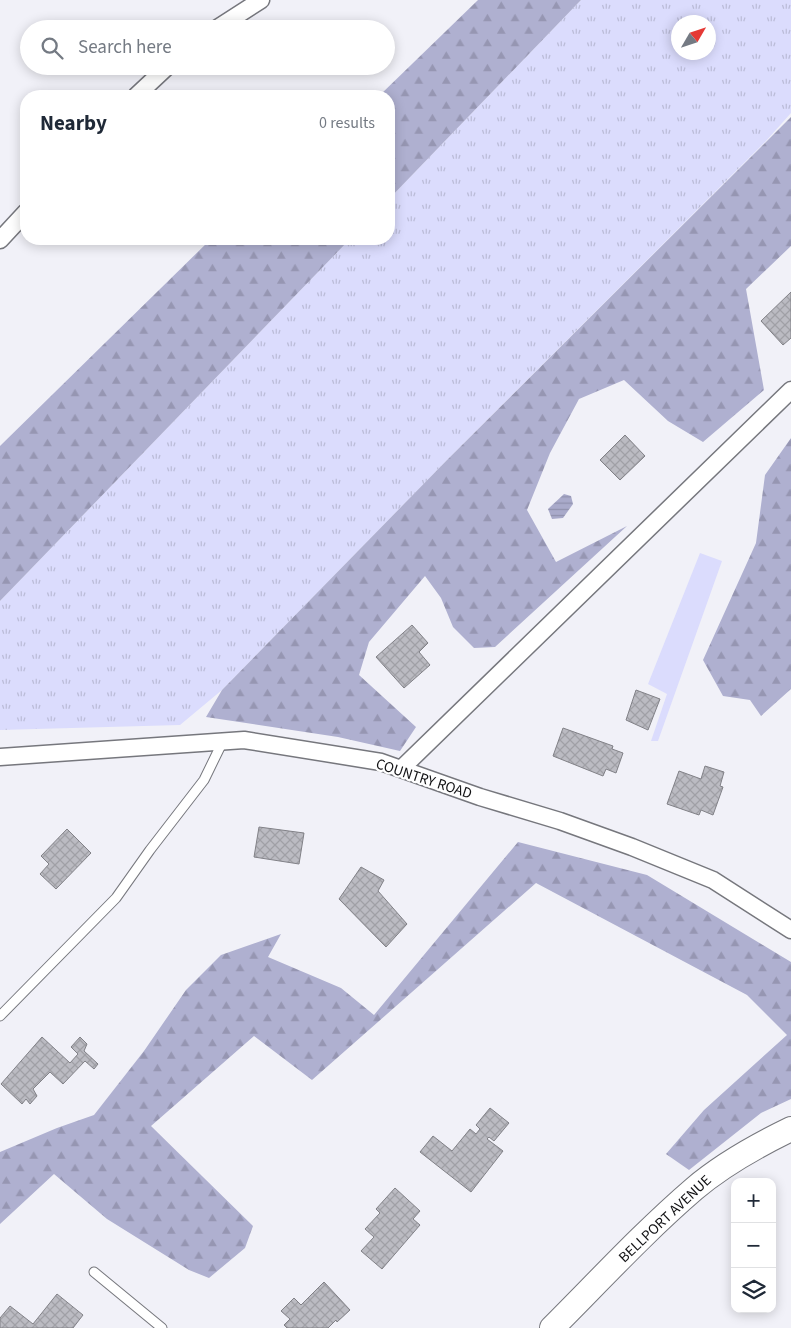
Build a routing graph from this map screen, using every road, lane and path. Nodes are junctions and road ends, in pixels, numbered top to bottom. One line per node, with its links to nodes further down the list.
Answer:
1 (261, 0): 2 (street)
2 (230, 20)
3 (158, 75): 4 (street)
4 (142, 90)
5 (20, 218): 6 (street)
6 (0, 240)
7 (791, 390): 10 (street)
8 (224, 742): 9 (street, COUNTRY ROAD); 10 (street, COUNTRY ROAD); 12 (lane)
9 (0, 757)
10 (401, 769): 11 (street, COUNTRY ROAD)
11 (791, 930)
12 (0, 1016)
13 (791, 1128): 16 (main road, BELLPORT AVENUE)
14 (94, 1272): 15 (lane)
15 (162, 1328)
16 (552, 1328)

